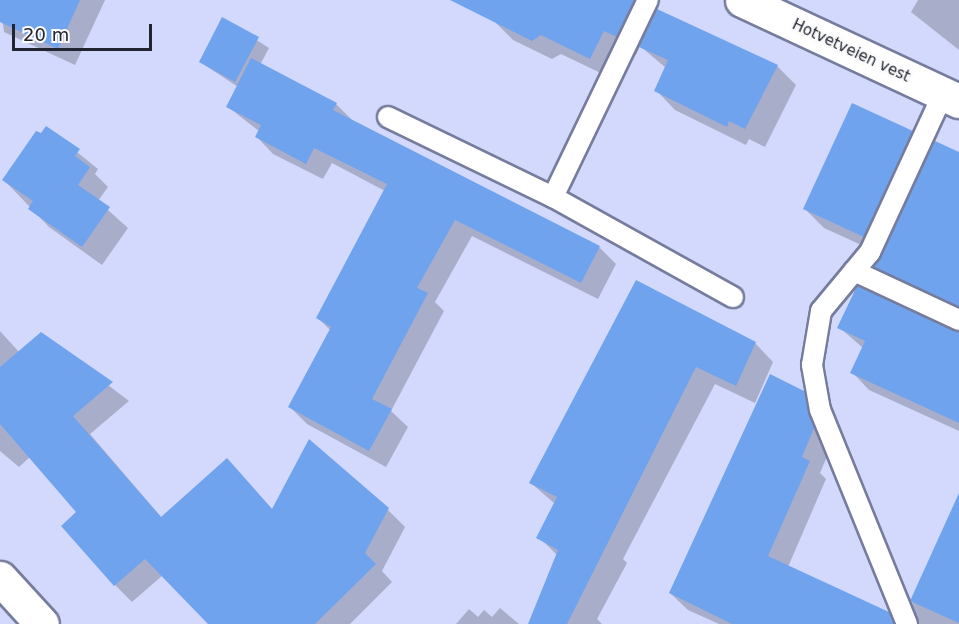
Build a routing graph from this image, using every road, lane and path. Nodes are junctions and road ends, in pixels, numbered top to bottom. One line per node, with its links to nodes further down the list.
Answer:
1 (648, 0): 5 (lane)
2 (742, 0): 3 (street, Hotvetveien vest)
3 (951, 98): 6 (lane)
4 (388, 117): 5 (lane)
5 (553, 197): 7 (lane)
6 (854, 271): 8 (lane); 11 (lane)
7 (732, 297)
8 (959, 320)
9 (0, 578): 10 (street)
10 (42, 624)
11 (907, 624)

